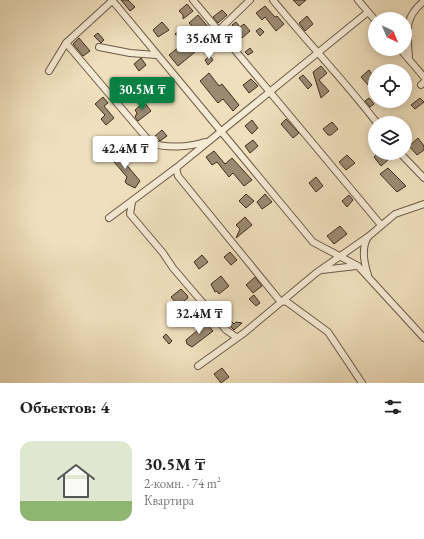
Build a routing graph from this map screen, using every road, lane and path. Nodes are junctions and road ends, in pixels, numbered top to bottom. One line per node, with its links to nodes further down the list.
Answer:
1 (113, 0): 11 (street); 14 (street)
2 (193, 0): 10 (street)
3 (250, 0): 8 (street)
4 (255, 0): 8 (street)
5 (274, 0): 13 (street)
6 (358, 0): 9 (street)
7 (424, 1): 16 (street)
8 (242, 8): 10 (street)
9 (368, 12): 13 (street)
10 (219, 30): 19 (street)
11 (66, 43): 17 (street); 22 (street)
12 (99, 47): 14 (street)
13 (318, 54): 19 (street); 20 (street)
14 (156, 55): 21 (street)
15 (406, 56): 16 (street)
16 (409, 59): 18 (street)
17 (49, 71)
18 (424, 77)
19 (271, 92): 21 (street); 29 (street)
20 (371, 116)
21 (220, 132): 22 (street); 31 (street)
22 (210, 140): 24 (street)
23 (407, 160): 25 (street)
24 (176, 168): 26 (street); 35 (street)
25 (424, 178)
26 (132, 202): 28 (street); 36 (street)
27 (424, 204): 29 (street)
28 (109, 218)
29 (381, 225): 30 (street)
30 (369, 236): 31 (street); 34 (street)
31 (340, 255): 32 (street); 33 (street)
32 (358, 266): 33 (street); 34 (street)
33 (319, 271): 35 (street)
34 (369, 277): 37 (street)
35 (280, 301): 36 (street); 39 (street)
36 (236, 338): 38 (street)
37 (424, 338)
38 (198, 366)
39 (354, 370): 40 (street); 41 (street)
40 (362, 383)
41 (368, 383)

